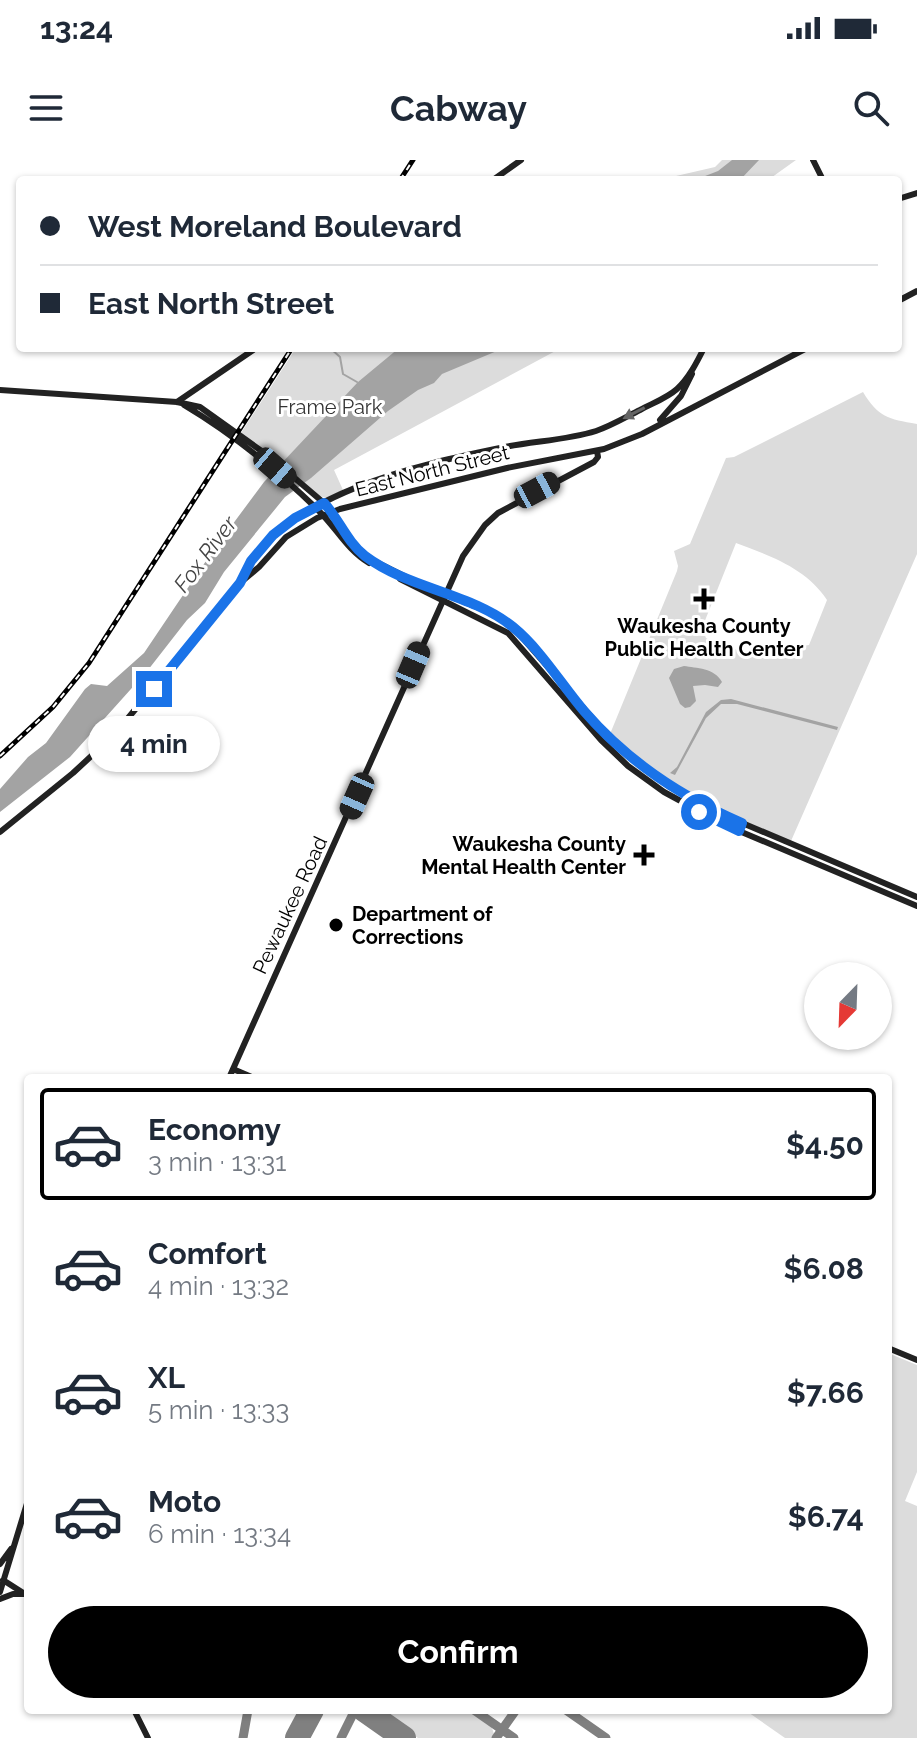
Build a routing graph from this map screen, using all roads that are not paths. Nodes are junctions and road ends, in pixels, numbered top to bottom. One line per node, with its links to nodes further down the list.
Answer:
1 (521, 160): 2 (main road)
2 (499, 176)
3 (250, 352): 8 (main road)
4 (702, 352): 6 (main road)
5 (799, 352): 12 (main road, East North Street)
6 (694, 366): 12 (main road, East North Street); 16 (main road, one-way to 16)
7 (0, 390): 9 (main road)
8 (194, 392): 9 (main road); 10 (main road)
9 (177, 402): 10 (main road); 11 (main road)
10 (200, 407): 11 (main road)
11 (218, 424): 14 (main road); 14 (main road)
12 (651, 428): 13 (main road, East North Street)
13 (597, 451): 17 (main road, East North Street); 21 (main road, Pewaukee Road)
14 (276, 468): 15 (main road)
15 (302, 490): 16 (main road); 18 (main road)
16 (320, 508): 17 (main road); 17 (main road, East North Street); 18 (main road, East North Street); 19 (main road, East North Street); 19 (main road); 21 (main road)
17 (332, 512): 21 (main road)
18 (303, 514): 20 (main road, East North Street)
19 (273, 551): 20 (main road, East North Street)
20 (240, 583): 22 (main road, East North Street)
21 (443, 597): 23 (main road); 26 (main road, Pewaukee Road)
22 (0, 832)
23 (881, 887): 24 (main road); 25 (main road)
24 (917, 897)
25 (917, 906)
26 (233, 1069): 27 (main road, Pewaukee Road); 28 (main road)
27 (231, 1074)
28 (243, 1074)
29 (892, 1350): 30 (main road)
30 (917, 1360)
31 (24, 1513): 32 (main road)
32 (14, 1547): 33 (main road); 34 (main road)
33 (0, 1564)
34 (2, 1579): 35 (main road); 36 (main road)
35 (0, 1592)
36 (24, 1593)
37 (24, 1595): 38 (main road)
38 (0, 1599)
39 (136, 1714): 40 (main road)
40 (148, 1738)

